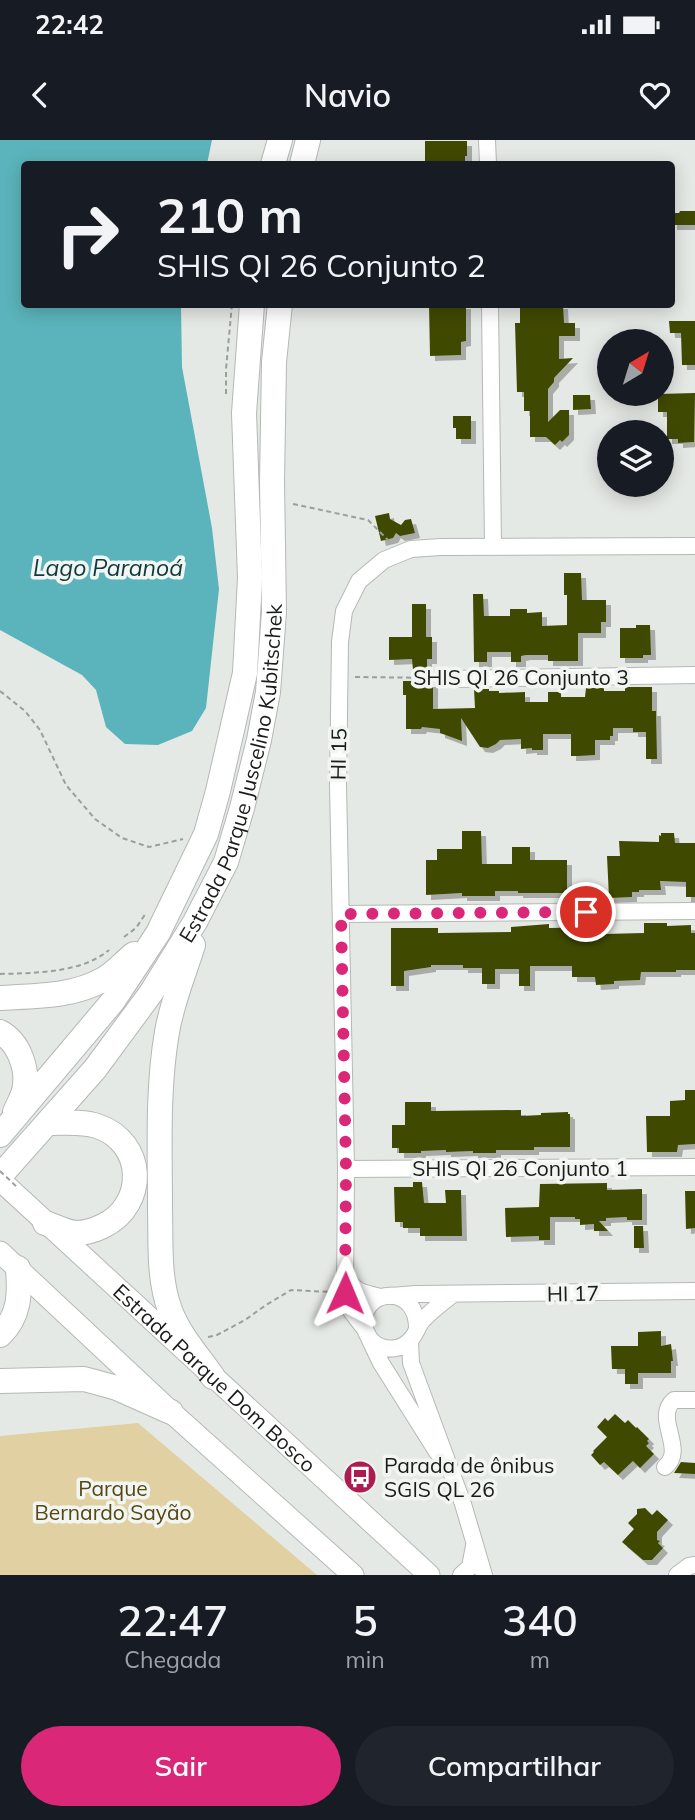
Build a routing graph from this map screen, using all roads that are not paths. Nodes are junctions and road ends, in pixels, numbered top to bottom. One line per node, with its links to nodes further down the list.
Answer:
1 (280, 140): 4 (highway)
2 (308, 140): 5 (highway)
3 (488, 140): 6 (street)
4 (275, 161)
5 (303, 161)
6 (488, 161)
7 (252, 308): 17 (highway, Estrada Parque Juscelino Kubitschek)
8 (279, 308): 16 (highway, Estrada Parque Juscelino Kubitschek)
9 (490, 308): 11 (street)
10 (695, 546): 11 (street, HI 15)
11 (493, 547): 15 (street, HI 15)
12 (695, 675): 13 (street, SHIS QI 26 Conjunto 3)
13 (454, 678)
14 (695, 911): 15 (street)
15 (341, 914): 23 (street, HI 15)
16 (195, 922): 20 (highway, Estrada Parque Juscelino Kubitschek); 34 (highway)
17 (158, 933): 18 (highway); 21 (highway, Estrada Parque Juscelino Kubitschek)
18 (0, 998)
19 (0, 1032): 21 (highway)
20 (48, 1123): 24 (highway, Estrada Parque Juscelino Kubitschek); 25 (highway)
21 (6, 1129)
22 (695, 1167): 23 (street, SHIS QI 26 Conjunto 1)
23 (346, 1169): 27 (street, HI 15)
24 (6, 1181): 25 (main road, Estrada Parque Dom Bosco)
25 (45, 1223): 34 (main road, Estrada Parque Dom Bosco)
26 (9, 1260): 32 (highway); 37 (main road)
27 (346, 1285): 30 (street); 31 (street, HI 15)
28 (695, 1291): 29 (street, HI 17)
29 (452, 1295): 30 (street, HI 17); 33 (street)
30 (386, 1297): 31 (street); 33 (street)
31 (367, 1334): 33 (street); 39 (street, HI 15)
32 (0, 1335)
33 (414, 1335): 39 (street)
34 (214, 1377): 43 (main road, Estrada Parque Dom Bosco)
35 (0, 1381): 37 (highway)
36 (695, 1400): 38 (street)
37 (172, 1412): 42 (main road)
38 (665, 1467)
39 (453, 1475): 40 (street)
40 (474, 1540): 44 (street); 45 (street)
41 (695, 1565): 46 (street)
42 (353, 1575)
43 (429, 1575)
44 (461, 1575)
45 (484, 1575)
46 (677, 1575)

